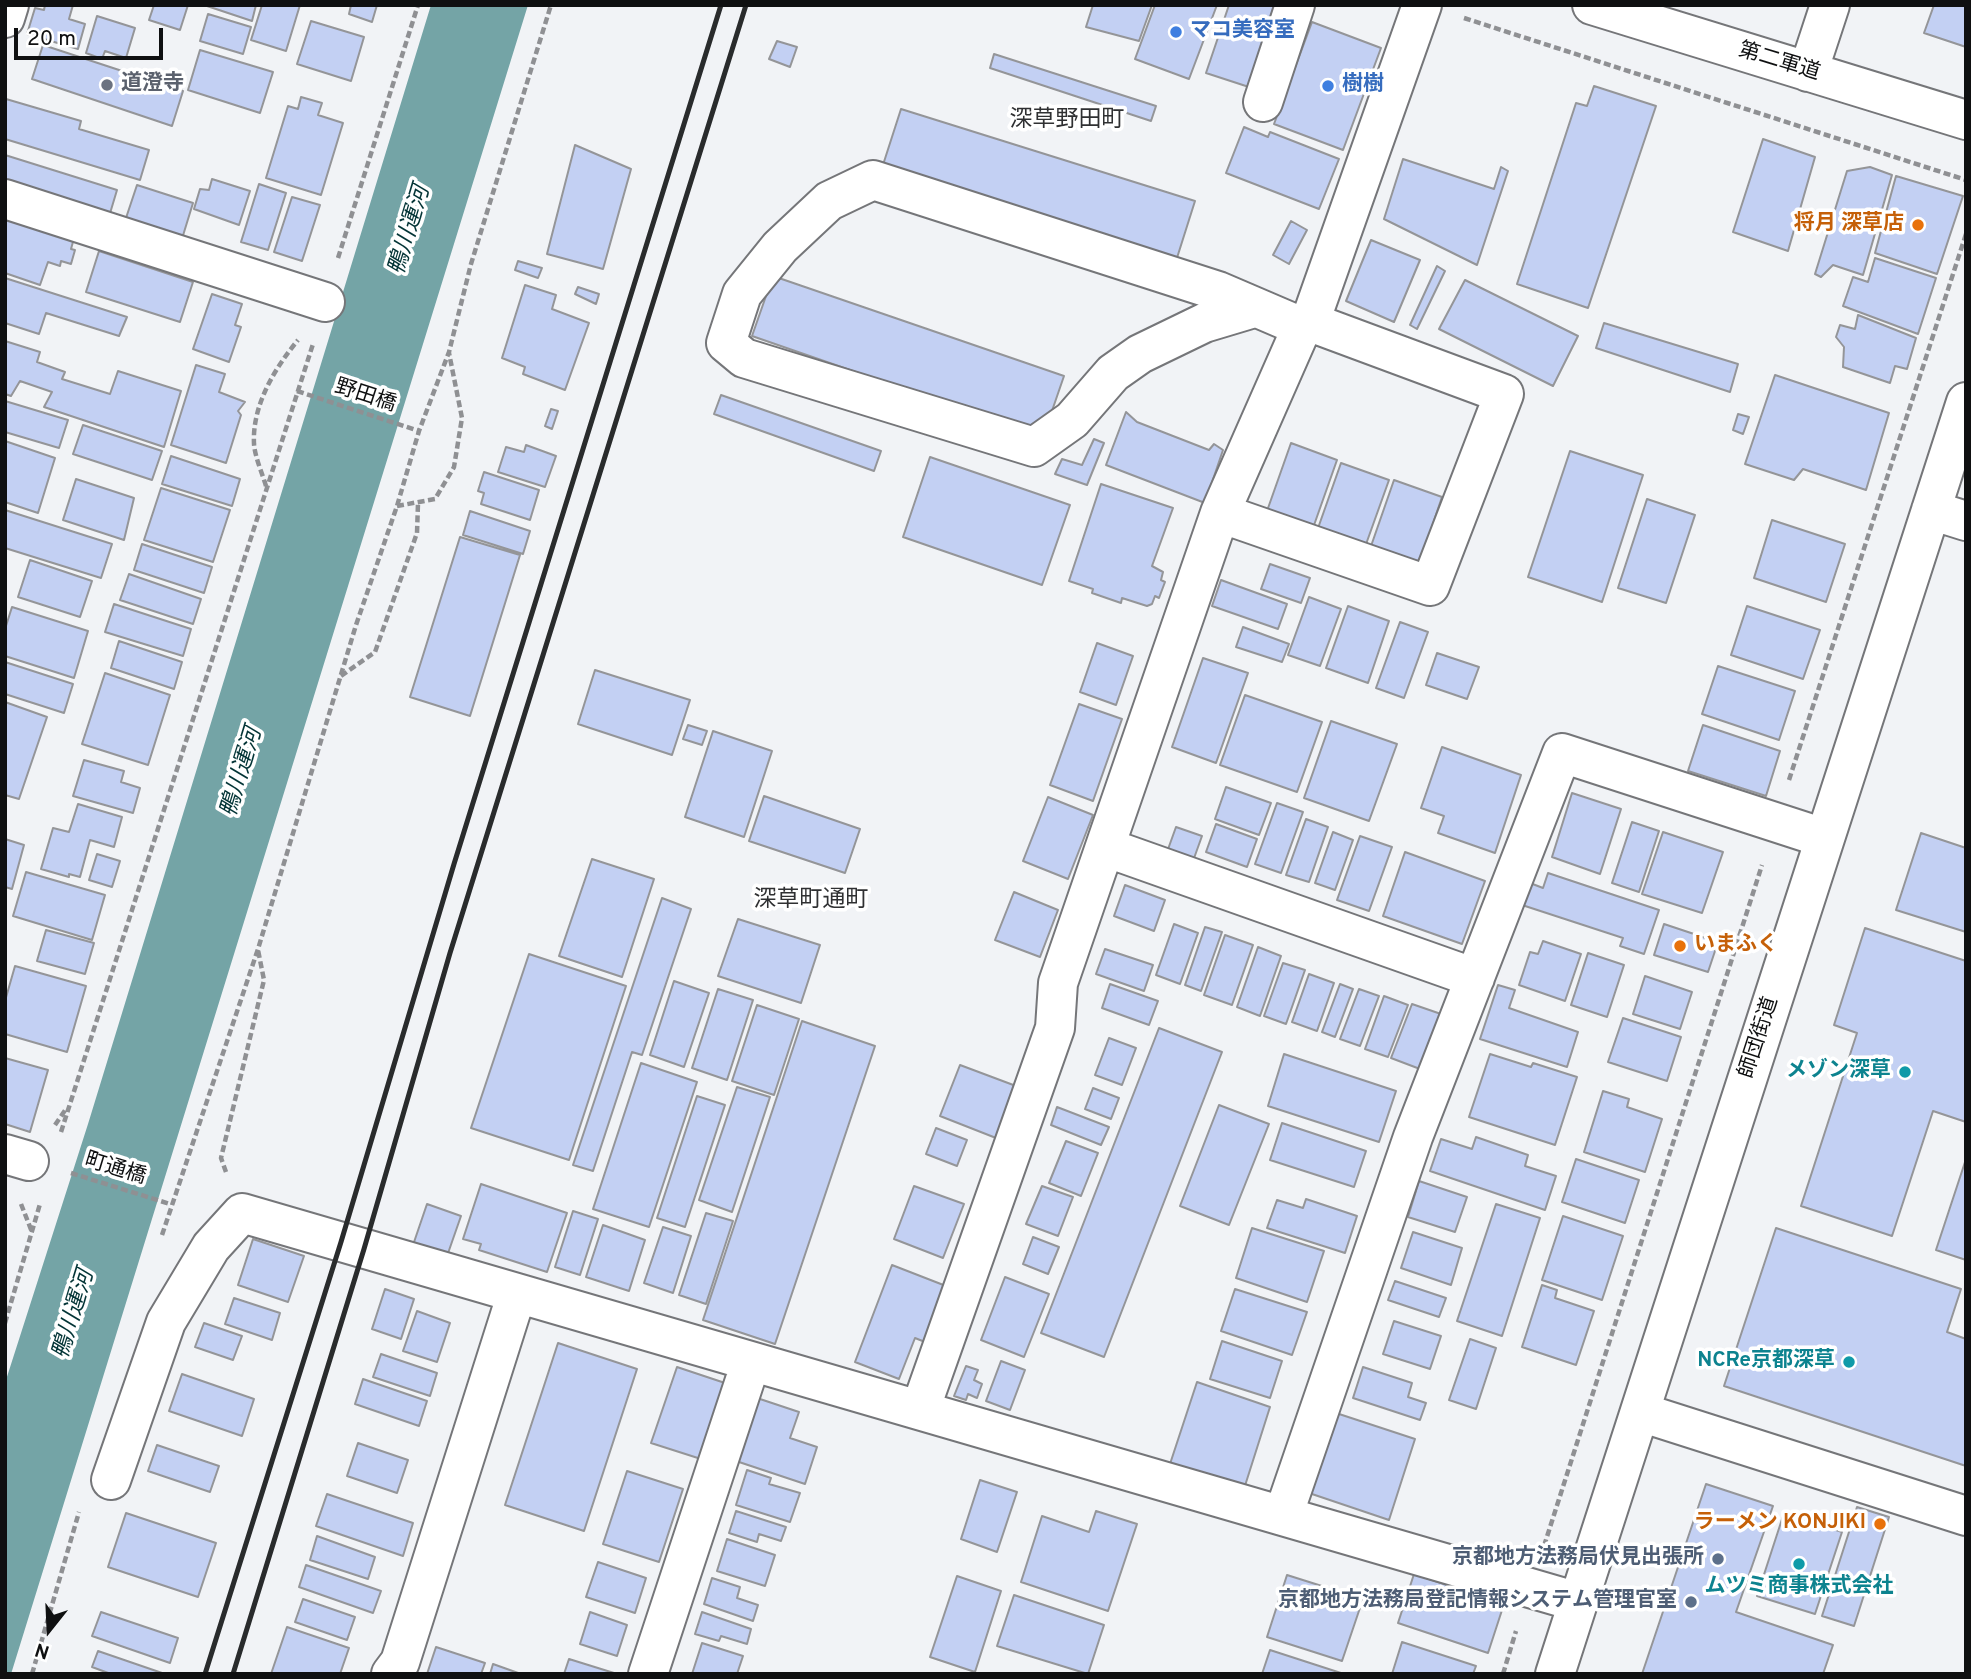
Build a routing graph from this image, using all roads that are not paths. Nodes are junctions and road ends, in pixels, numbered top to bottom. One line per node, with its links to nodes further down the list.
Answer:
1 (9, 5): 7 (street)
2 (1295, 5): 9 (street)
3 (1422, 5): 14 (street)
4 (1592, 5): 6 (street, 第二軍道)
5 (1830, 5): 8 (street)
6 (1640, 12): 8 (street, 第二軍道)
7 (5, 18)
8 (1808, 72): 10 (street, 第二軍道)
9 (1263, 102)
10 (1966, 120)
11 (5, 199): 13 (street)
12 (1254, 308): 12 (street); 14 (street)
13 (323, 312)
14 (1306, 325): 16 (street); 16 (street)
15 (1966, 401): 17 (street, 師団街道)
16 (1220, 513): 19 (street)
17 (1948, 515): 18 (street, 師団街道)
18 (1824, 838): 20 (street); 24 (street, 師団街道)
19 (1105, 848): 20 (street); 23 (street)
20 (1475, 978): 26 (street)
21 (517, 1293): 22 (street); 25 (street); 29 (street)
22 (751, 1362): 23 (street); 30 (street)
23 (920, 1410): 26 (street)
24 (1640, 1412): 27 (street); 28 (street, 師団街道)
25 (111, 1480)
26 (1283, 1516): 28 (street)
27 (1966, 1516)
28 (1578, 1602): 31 (street, 師団街道)
29 (391, 1674)
30 (648, 1674)
31 (1555, 1674)

